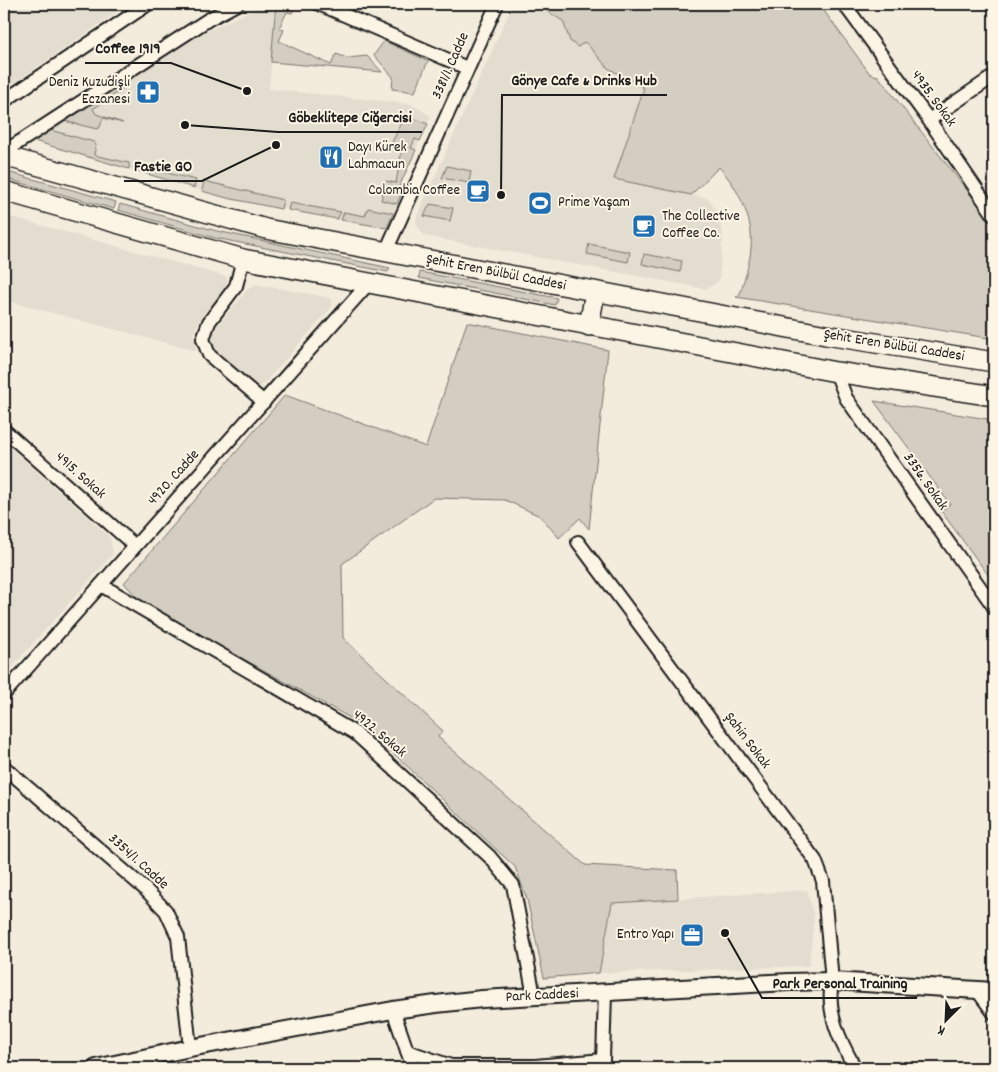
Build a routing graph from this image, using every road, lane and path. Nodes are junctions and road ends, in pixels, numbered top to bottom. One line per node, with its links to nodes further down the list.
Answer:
1 (148, 4): 8 (street)
2 (237, 4): 10 (street)
3 (319, 4): 6 (street)
4 (497, 4): 6 (street, 3381/1. Cadde)
5 (844, 4): 9 (street, 4935. Sokak)
6 (467, 68): 14 (street, 3381/1. Cadde)
7 (994, 76): 9 (street)
8 (4, 101)
9 (929, 120): 13 (street, 4935. Sokak)
10 (4, 152)
11 (4, 156): 14 (main road, Şehit Eren Bülbül Caddesi)
12 (4, 191): 15 (main road)
13 (994, 215)
14 (386, 252): 17 (main road, Şehit Eren Bülbül Caddesi)
15 (243, 259): 16 (main road); 22 (street)
16 (368, 284): 18 (main road); 22 (street, 4920. Cadde)
17 (595, 292): 18 (main road); 19 (main road, Şehit Eren Bülbül Caddesi)
18 (589, 326): 20 (main road)
19 (994, 362)
20 (836, 372): 21 (main road); 27 (street, 3356. Sokak)
21 (994, 396)
22 (264, 402): 25 (street, 4920. Cadde)
23 (4, 430): 25 (street, 4915. Sokak)
24 (578, 542): 30 (street, Şahin Sokak)
25 (135, 546): 26 (street, 4920. Cadde)
26 (101, 585): 28 (street, 4920. Cadde); 34 (street, 4922. Sokak)
27 (994, 607)
28 (4, 694)
29 (4, 767): 37 (street, 3354/1. Cadde)
30 (832, 981): 31 (street, Park Caddesi); 33 (street, Park Caddesi); 41 (street, Şahin Sokak)
31 (977, 990): 32 (street, Park Caddesi); 36 (street)
32 (994, 991)
33 (604, 993): 34 (street, Park Caddesi); 38 (street)
34 (534, 996): 35 (street, Park Caddesi)
35 (393, 1010): 37 (street, Park Caddesi); 38 (street)
36 (994, 1013)
37 (190, 1048): 39 (street, Park Caddesi)
38 (407, 1051): 40 (street)
39 (96, 1068)
40 (413, 1068)
41 (855, 1068)

